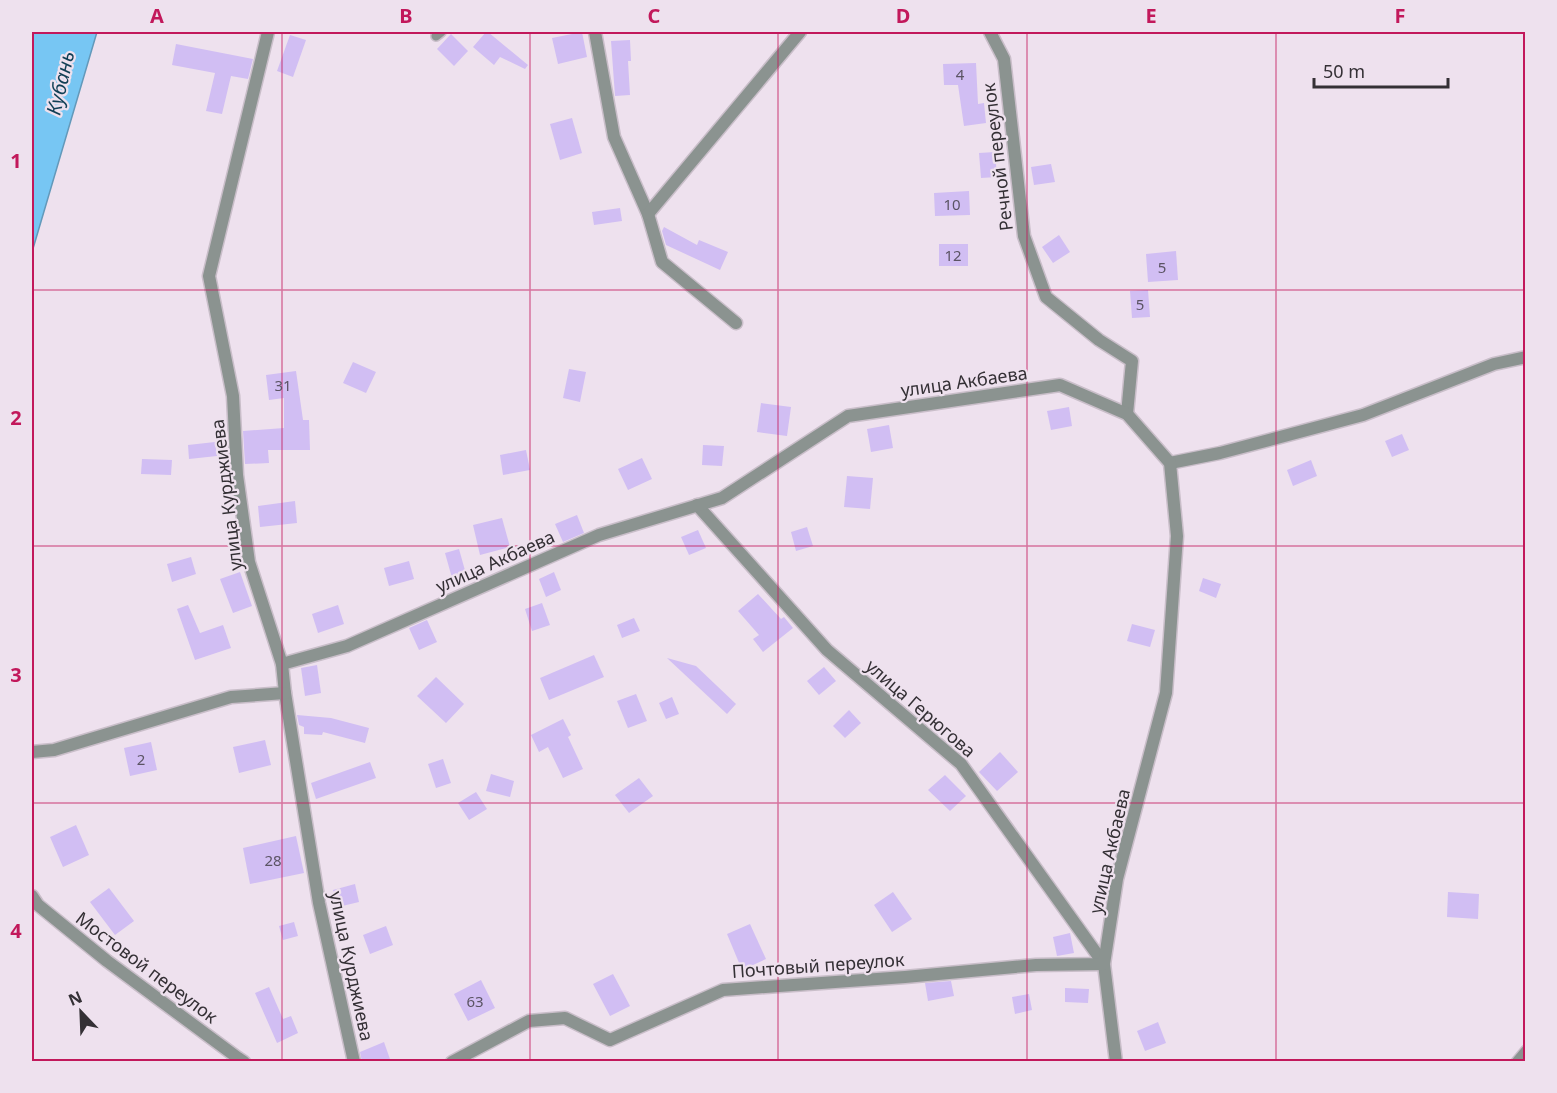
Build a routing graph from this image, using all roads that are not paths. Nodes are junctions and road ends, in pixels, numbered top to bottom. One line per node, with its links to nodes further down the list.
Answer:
1 (268, 32): 11 (street, улица Курджиева)
2 (595, 32): 5 (street)
3 (800, 32): 5 (street)
4 (990, 32): 8 (street, Речной переулок)
5 (648, 214): 6 (street)
6 (736, 323)
7 (1526, 357): 9 (street)
8 (1127, 414): 9 (street, улица Акбаева); 10 (street, улица Акбаева)
9 (1170, 463): 15 (street, улица Акбаева)
10 (697, 505): 11 (street, улица Акбаева); 15 (street, улица Герюгова)
11 (282, 664): 12 (street, улица Курджиева)
12 (285, 693): 13 (street); 18 (street, улица Курджиева)
13 (32, 752)
14 (32, 896): 17 (street, Мостовой переулок)
15 (1104, 964): 19 (street, Почтовый переулок); 20 (street, улица Герюгова)
16 (1526, 1050): 21 (lane)
17 (244, 1062)
18 (354, 1062)
19 (452, 1062)
20 (1116, 1062)
21 (1516, 1062)

